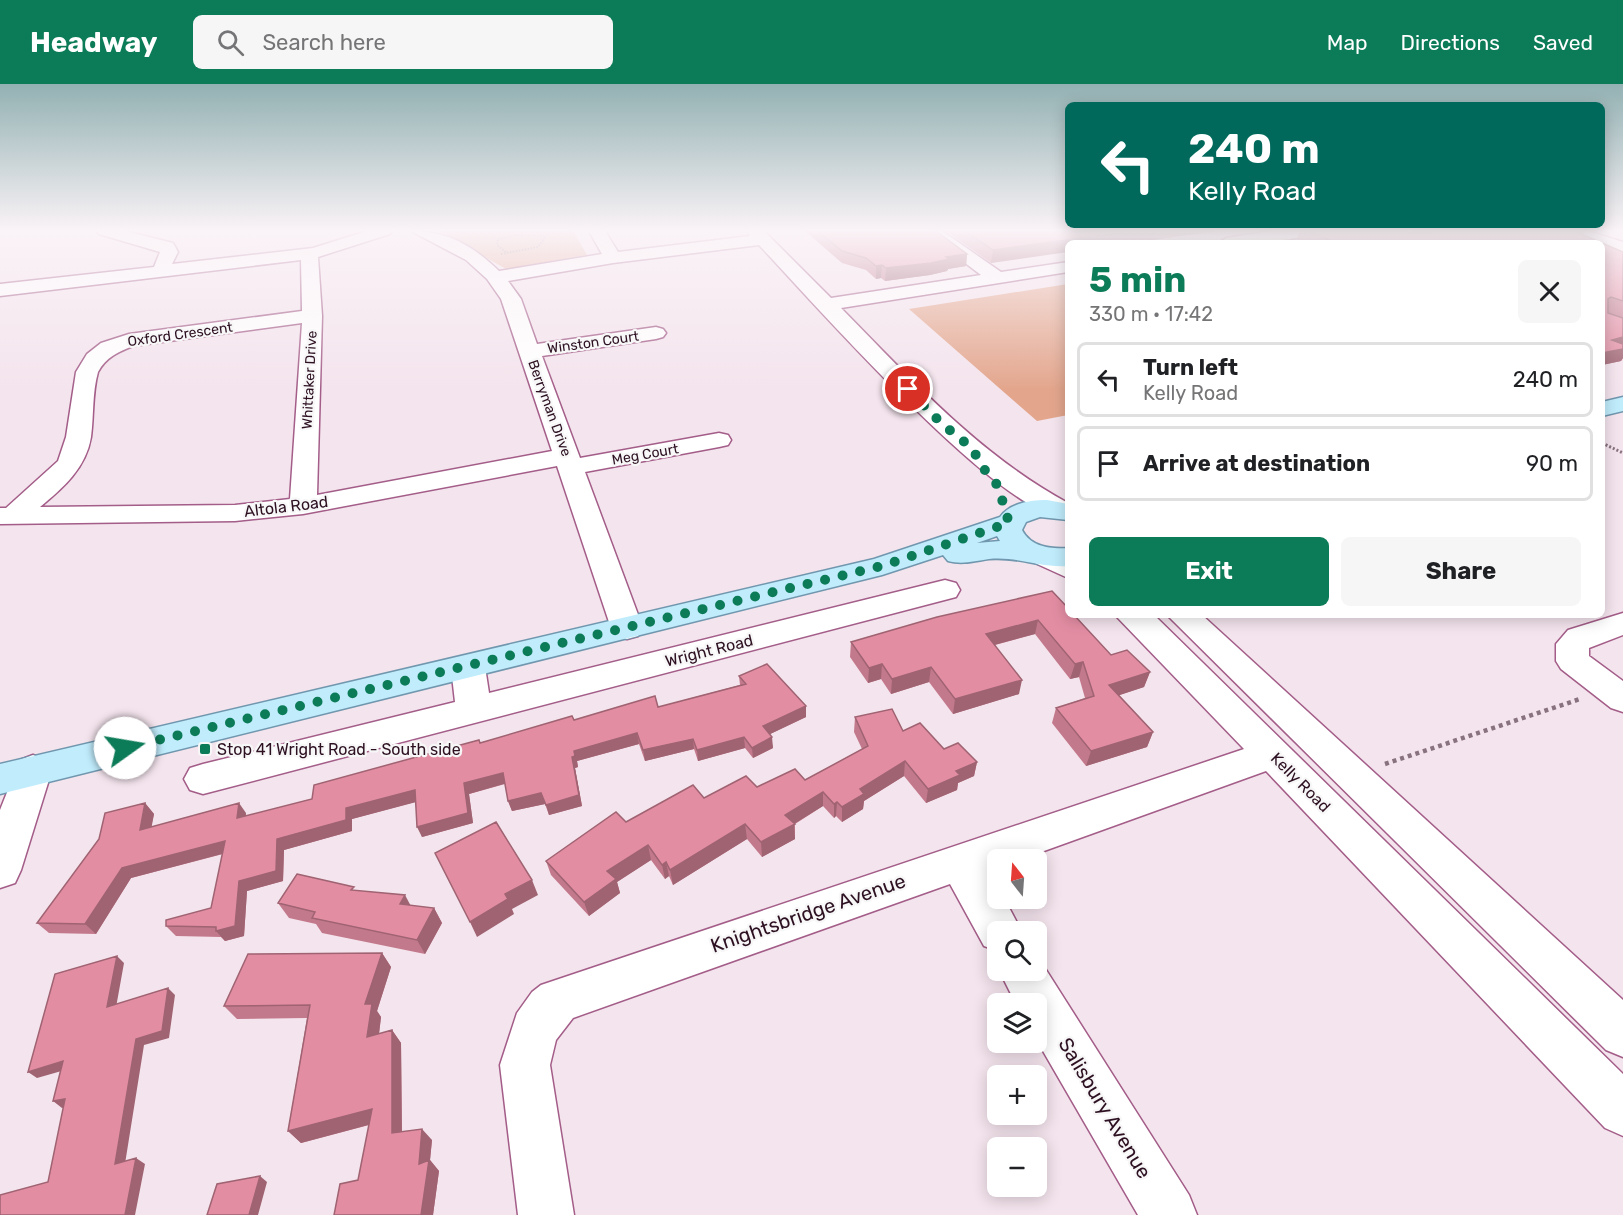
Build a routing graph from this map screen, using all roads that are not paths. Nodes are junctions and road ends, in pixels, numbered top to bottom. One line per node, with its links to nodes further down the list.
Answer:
1 (55, 284): 6 (street)
2 (310, 284): 8 (street, Whittaker Drive)
3 (504, 284): 10 (street, Berryman Drive)
4 (806, 284): 7 (street)
5 (959, 284): 7 (street)
6 (0, 290)
7 (826, 304): 16 (street)
8 (312, 316): 18 (street, Whittaker Drive); 20 (street, Oxford Crescent)
9 (656, 333): 10 (street, Winston Court)
10 (529, 351): 17 (street, Berryman Drive)
11 (1623, 394): 12 (main road)
12 (1605, 398)
13 (1623, 404): 14 (main road)
14 (1605, 408)
15 (719, 440): 17 (street, Meg Court)
16 (973, 449): 19 (street); 21 (street)
17 (570, 461): 18 (street, Altola Road); 28 (street, Berryman Drive)
18 (303, 506): 20 (street, Altola Road)
19 (1064, 511): 21 (main road)
20 (7, 516)
21 (1010, 521): 22 (main road); 23 (main road)
22 (1052, 558): 23 (main road)
23 (882, 566): 28 (main road)
24 (945, 590): 31 (street, Wright Road)
25 (1137, 618): 32 (street, Kelly Road)
26 (1187, 618): 37 (street)
27 (1623, 624): 30 (street)
28 (627, 628): 29 (main road)
29 (468, 667): 31 (street); 33 (main road)
30 (1616, 694)
31 (474, 710): 34 (street, Wright Road)
32 (1273, 754): 35 (street, Knightsbridge Avenue); 39 (street, Kelly Road)
33 (17, 775): 36 (street)
34 (203, 779)
35 (959, 861): 38 (street); 43 (street, Knightsbridge Avenue)
36 (0, 870)
37 (1502, 918): 39 (street); 41 (street)
38 (994, 921)
39 (1461, 945): 42 (street, Kelly Road)
40 (1029, 981): 44 (street, Salisbury Avenue)
41 (1623, 1033)
42 (1623, 1110)
43 (546, 1215)
44 (1169, 1215)

